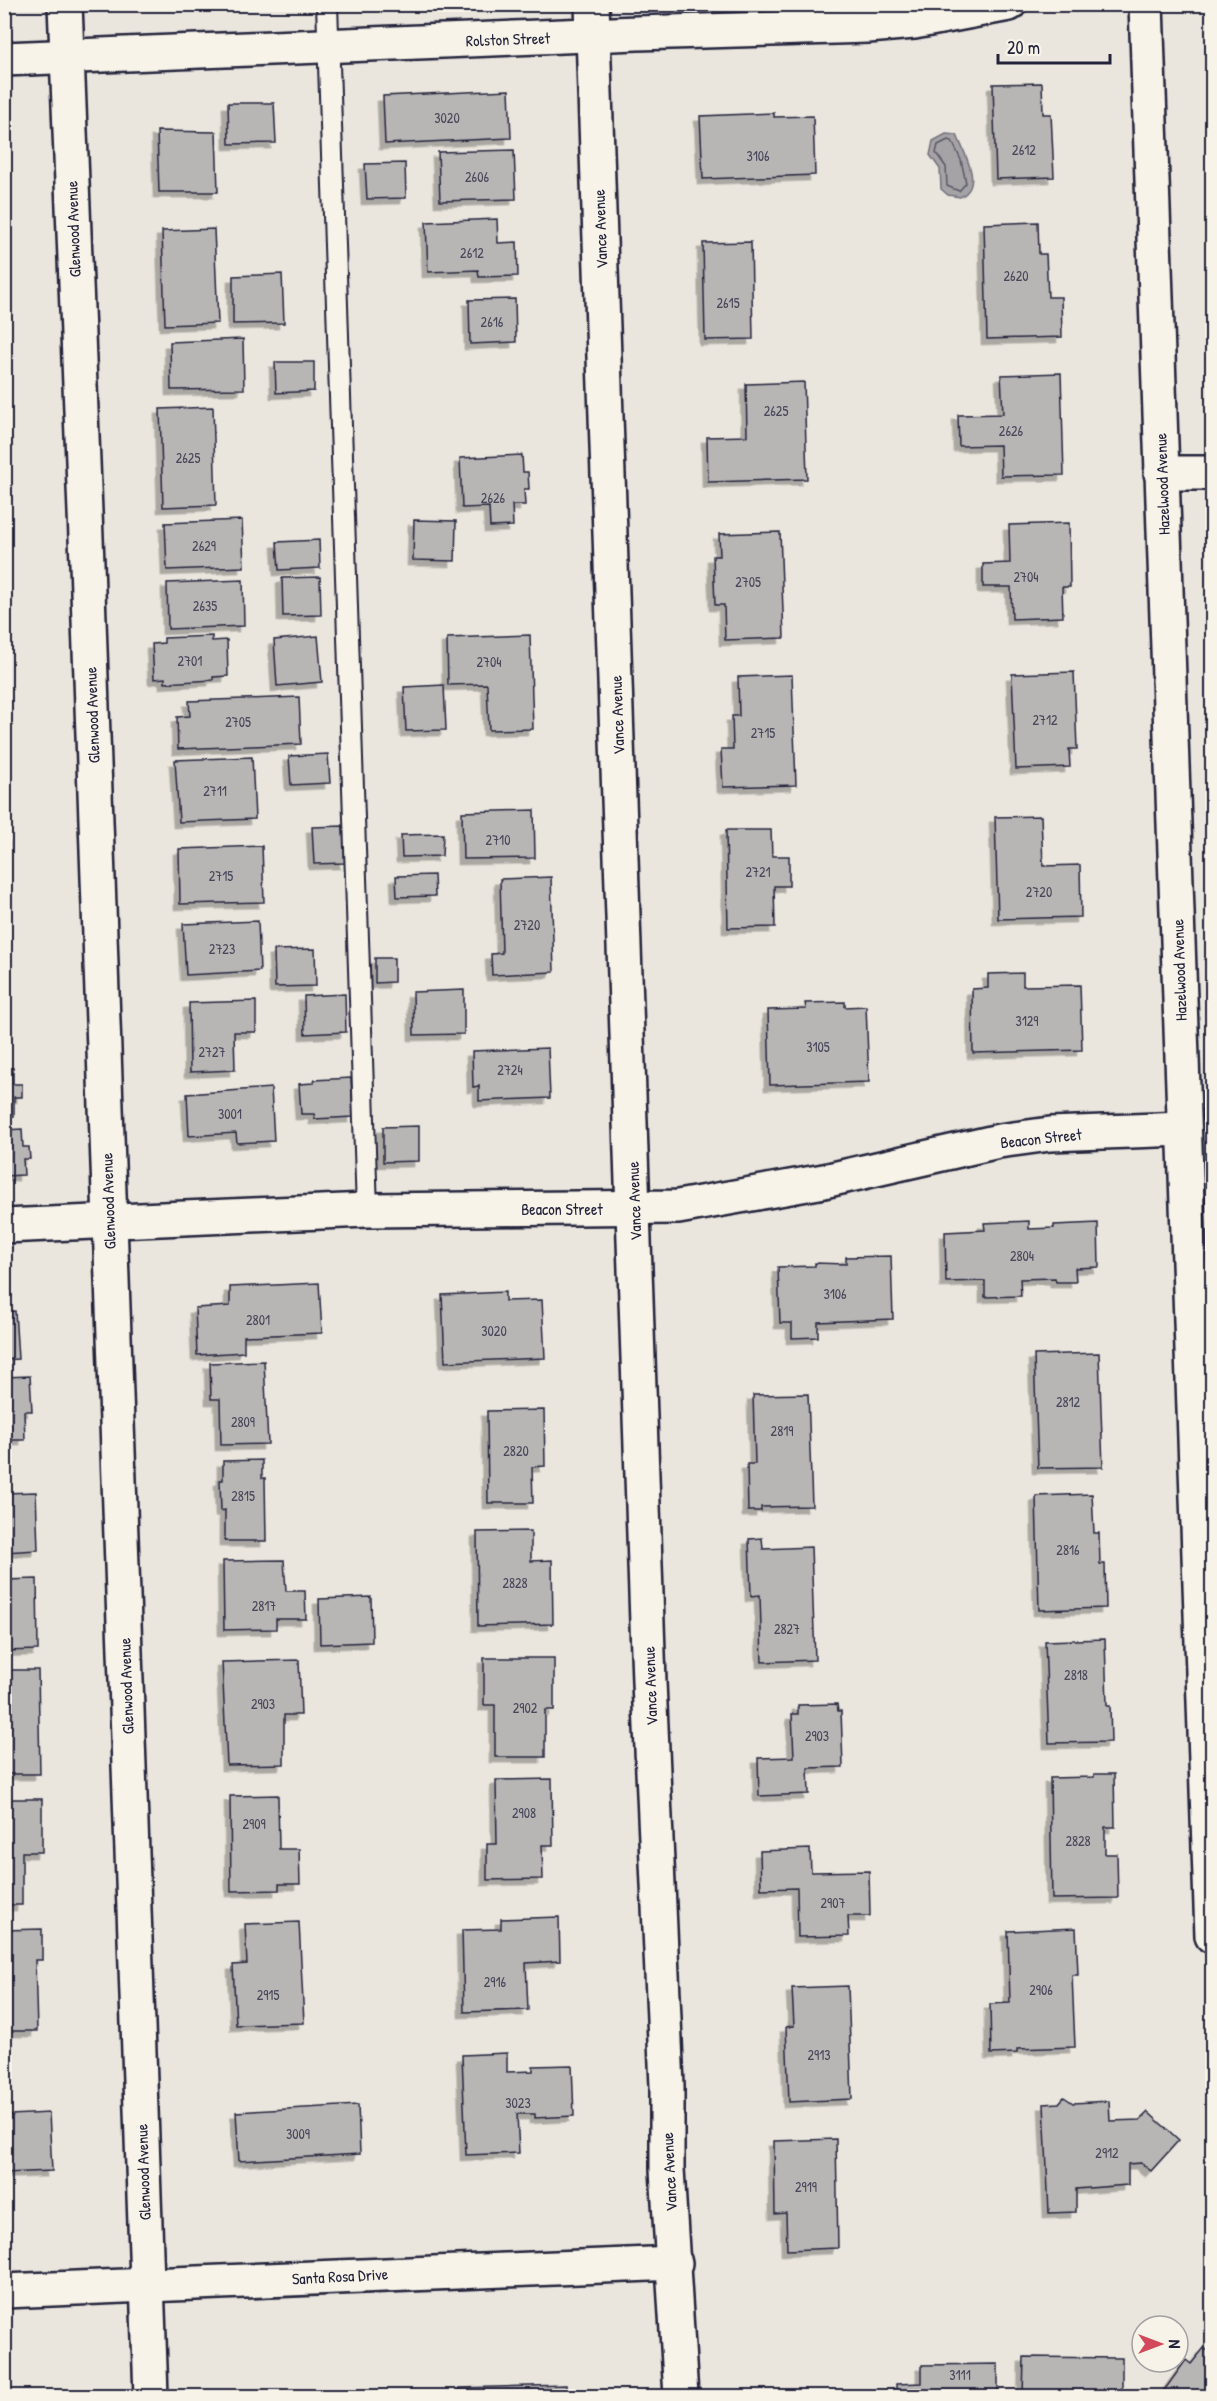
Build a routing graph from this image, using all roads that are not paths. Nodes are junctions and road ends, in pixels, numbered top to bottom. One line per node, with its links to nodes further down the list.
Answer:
1 (64, 4): 7 (street, Glenwood Avenue)
2 (327, 4): 6 (lane)
3 (1009, 4): 5 (street, Rolston Street)
4 (1146, 4): 9 (street, Hazelwood Avenue)
5 (592, 20): 6 (street, Rolston Street); 12 (street, Vance Avenue)
6 (328, 46): 7 (street, Rolston Street); 13 (lane)
7 (66, 57): 8 (street, Rolston Street); 14 (street, Glenwood Avenue)
8 (4, 59)
9 (1161, 473): 10 (street); 11 (street, Hazelwood Avenue)
10 (1212, 473)
11 (1184, 1130): 12 (street, Beacon Street); 16 (street, Hazelwood Avenue)
12 (634, 1209): 13 (street, Beacon Street); 17 (street, Vance Avenue)
13 (366, 1210): 14 (street, Beacon Street)
14 (108, 1221): 15 (street, Beacon Street); 18 (street, Glenwood Avenue)
15 (4, 1226)
16 (1212, 1936)
17 (675, 2263): 18 (street, Santa Rosa Drive); 21 (street, Vance Avenue)
18 (147, 2285): 19 (street, Santa Rosa Drive); 20 (street, Glenwood Avenue)
19 (4, 2291)
20 (152, 2397)
21 (681, 2397)

